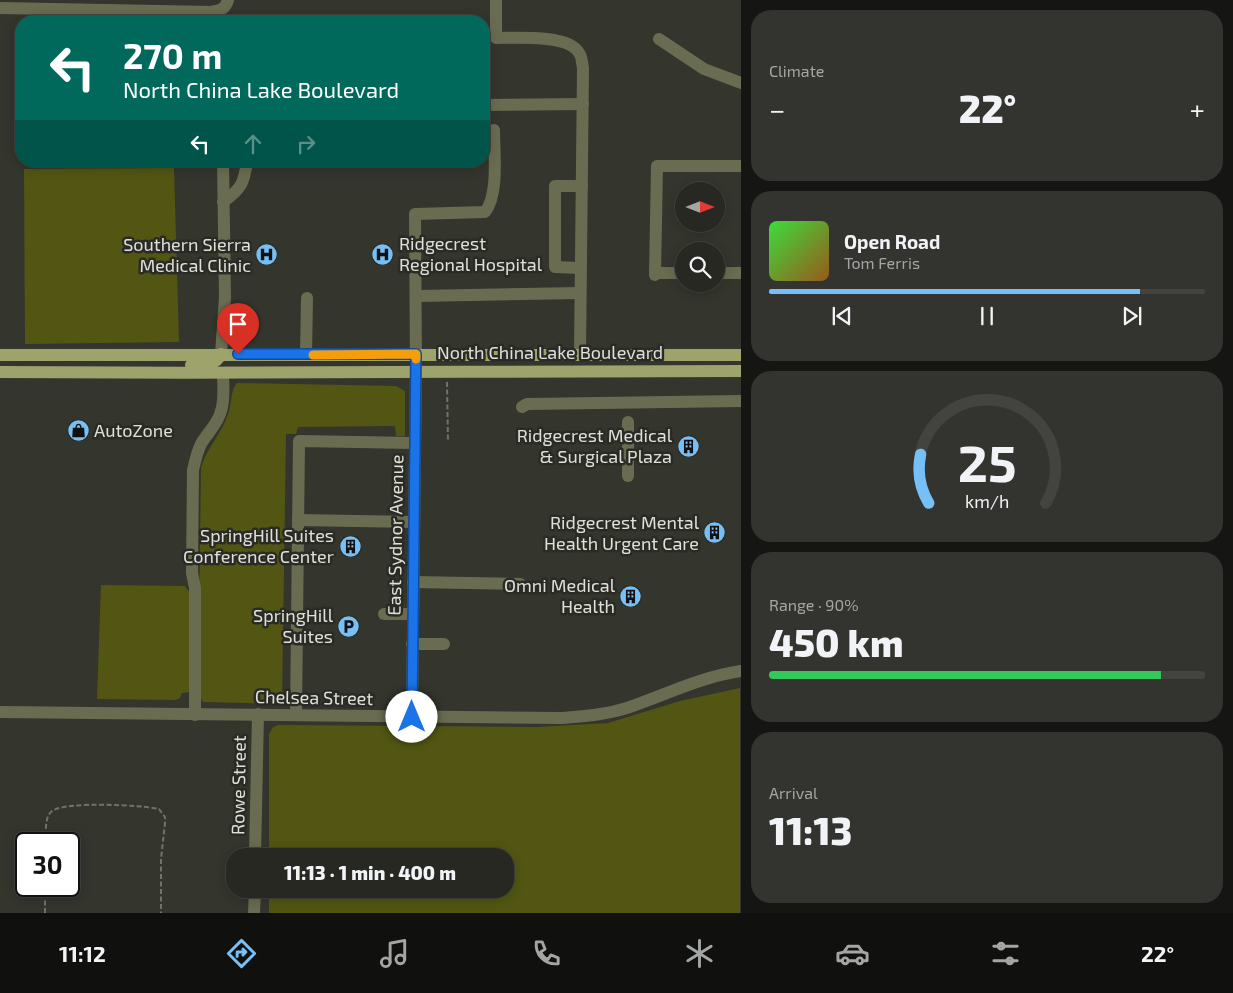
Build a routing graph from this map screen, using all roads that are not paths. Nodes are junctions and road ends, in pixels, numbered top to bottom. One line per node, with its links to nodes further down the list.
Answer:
1 (496, 0): 7 (street)
2 (227, 3): 3 (street)
3 (57, 5): 4 (street)
4 (0, 8)
5 (659, 39): 6 (street)
6 (740, 83)
7 (582, 104): 8 (street); 13 (street)
8 (490, 105)
9 (494, 130): 20 (street, East Sydnor Avenue)
10 (740, 166): 16 (street)
11 (223, 167): 14 (street)
12 (246, 167): 14 (street)
13 (582, 186): 15 (street); 15 (street)
14 (223, 202): 22 (street)
15 (580, 268): 19 (street)
16 (675, 273)
17 (725, 273): 18 (street)
18 (740, 273)
19 (580, 293): 20 (street); 26 (street)
20 (416, 296): 23 (street, East Sydnor Avenue)
21 (307, 298): 25 (street)
22 (221, 354): 24 (main road, North China Lake Boulevard); 25 (main road, North China Lake Boulevard); 31 (main road)
23 (416, 354): 25 (main road, North China Lake Boulevard); 26 (main road, North China Lake Boulevard); 28 (street, East Sydnor Avenue)
24 (0, 355)
25 (306, 355)
26 (580, 355): 27 (main road, North China Lake Boulevard)
27 (740, 355)
28 (416, 371): 29 (main road, North China Lake Boulevard); 32 (main road, North China Lake Boulevard); 36 (street, East Sydnor Avenue)
29 (740, 371)
30 (0, 372): 31 (main road, North China Lake Boulevard)
31 (147, 373): 32 (main road, North China Lake Boulevard)
32 (223, 373): 48 (street)
33 (740, 401): 35 (street)
34 (522, 407): 35 (street)
35 (628, 413): 37 (street)
36 (414, 443): 38 (street); 39 (street, East Sydnor Avenue)
37 (628, 476)
38 (298, 520): 39 (street); 50 (street)
39 (414, 522): 40 (street, East Sydnor Avenue)
40 (413, 582): 41 (street); 43 (street, East Sydnor Avenue)
41 (520, 584)
42 (384, 614): 43 (street)
43 (412, 614): 44 (street, East Sydnor Avenue)
44 (412, 644): 45 (street); 51 (street, East Sydnor Avenue)
45 (444, 644)
46 (740, 671): 51 (street, Chelsea Street)
47 (0, 712): 48 (street, Chelsea Street)
48 (195, 714): 49 (street, Chelsea Street)
49 (258, 714): 50 (street, Chelsea Street); 52 (street, Rowe Street)
50 (296, 715): 51 (street, Chelsea Street)
51 (412, 717)
52 (255, 848)
53 (255, 898): 54 (street)
54 (254, 913)

